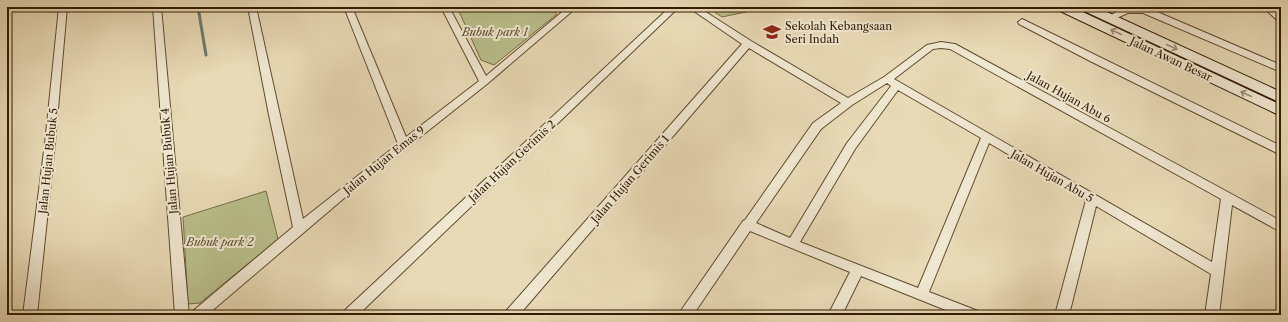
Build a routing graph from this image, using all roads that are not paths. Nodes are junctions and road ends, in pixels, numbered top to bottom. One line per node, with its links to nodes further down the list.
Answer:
1 (63, 7): 34 (street, Jalan Hujan Bubuk 5)
2 (157, 7): 35 (street, Jalan Hujan Bubuk 4)
3 (252, 7): 29 (street)
4 (348, 7): 23 (street)
5 (446, 7): 17 (street)
6 (675, 7): 37 (street, Jalan Hujan Gerimis 2)
7 (692, 7): 15 (street)
8 (1062, 7): 21 (main road, Jalan Awan Besar, one-way to 8)
9 (1086, 7): 12 (main road, Jalan Awan Besar)
10 (1267, 7): 13 (street)
11 (569, 8): 17 (street, Jalan Hujan Emas 9)
12 (1110, 18): 16 (street); 19 (main road, Jalan Awan Besar, one-way to 19)
13 (1281, 19)
14 (1022, 22): 24 (street)
15 (748, 43): 20 (street); 38 (street, Jalan Hujan Gerimis 1)
16 (1281, 69)
17 (484, 82): 23 (street, Jalan Hujan Emas 9)
18 (892, 82): 20 (street, Jalan Hujan Abu 6); 22 (street, Jalan Hujan Abu 5); 25 (street, Jalan Hujan Abu 6); 30 (street)
19 (1281, 98)
20 (848, 103): 27 (street, Jalan Hujan Abu 6)
21 (1281, 111)
22 (986, 138): 26 (street, Jalan Hujan Abu 5); 33 (street)
23 (403, 144): 29 (street, Jalan Hujan Emas 9)
24 (1281, 151)
25 (1227, 197): 28 (street, Jalan Hujan Abu 6); 32 (street)
26 (1092, 200): 32 (street, Jalan Hujan Abu 5); 42 (street)
27 (747, 224): 30 (street); 39 (street, Jalan Hujan Abu 6)
28 (1281, 227)
29 (300, 230): 36 (street, Jalan Hujan Emas 9)
30 (792, 244): 31 (street)
31 (858, 269): 33 (street); 40 (street)
32 (1217, 271): 43 (street)
33 (922, 294): 41 (street)
34 (30, 315)
35 (182, 315)
36 (198, 315)
37 (349, 315)
38 (511, 315)
39 (685, 315)
40 (835, 315)
41 (973, 315)
42 (1062, 315)
43 (1212, 315)

